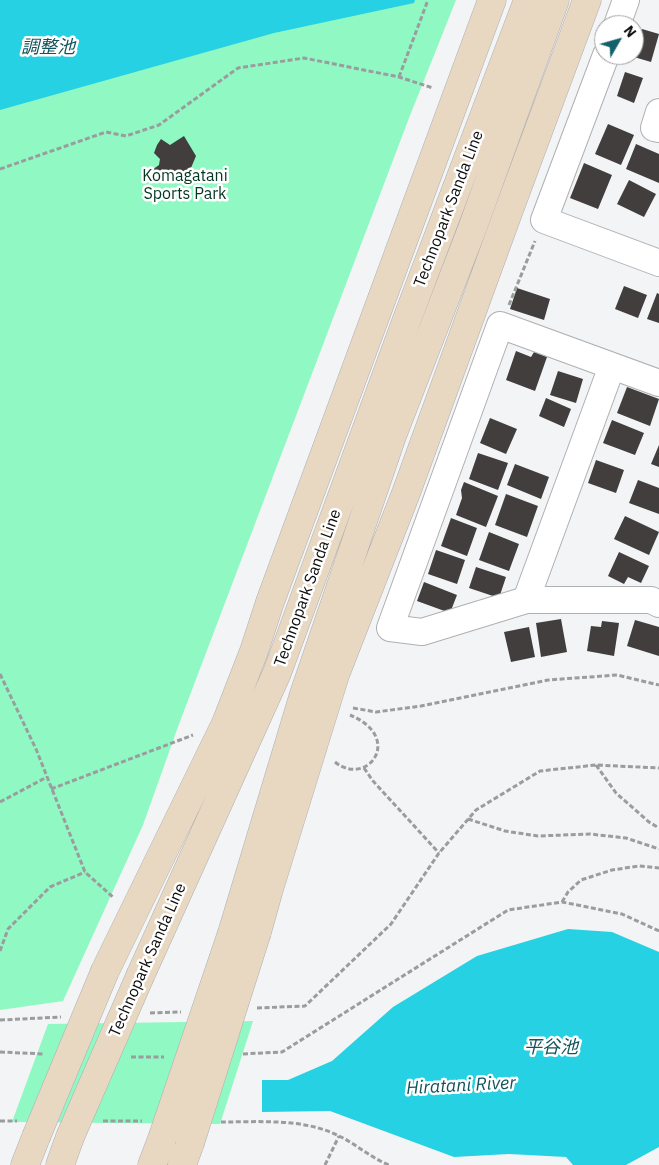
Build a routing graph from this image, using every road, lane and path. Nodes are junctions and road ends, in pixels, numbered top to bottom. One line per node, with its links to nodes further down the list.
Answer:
1 (428, 0): 11 (path)
2 (492, 0): 12 (main road)
3 (508, 0): 10 (main road)
4 (528, 0): 10 (main road, Technopark Sanda Line)
5 (587, 0): 26 (main road)
6 (626, 0): 8 (street)
7 (556, 4): 21 (main road, Technopark Sanda Line)
8 (621, 15)
9 (602, 65): 16 (street)
10 (500, 73): 21 (main road, Technopark Sanda Line)
11 (400, 77): 12 (path); 15 (path)
12 (456, 96): 24 (main road)
13 (659, 112): 14 (street)
14 (659, 129)
15 (0, 169)
16 (544, 220): 17 (street); 18 (path)
17 (659, 263)
18 (500, 325): 19 (street); 23 (street)
19 (612, 366): 20 (street); 23 (street)
20 (659, 383)
21 (379, 434): 24 (main road); 26 (main road); 47 (main road, Technopark Sanda Line); 62 (main road, Technopark Sanda Line, bridge)
22 (656, 594): 23 (street)
23 (526, 600)
24 (254, 652): 30 (main road)
25 (0, 674): 35 (path)
26 (334, 675): 47 (main road)
27 (659, 685): 28 (path)
28 (353, 708)
29 (350, 715): 33 (path)
30 (226, 723): 36 (path); 45 (main road)
31 (334, 762): 33 (path)
32 (596, 764): 34 (path); 38 (path); 39 (path)
33 (364, 768): 41 (path)
34 (659, 768)
35 (47, 777): 36 (path); 37 (path)
36 (51, 789): 43 (path)
37 (0, 802)
38 (468, 819): 40 (path); 41 (path)
39 (659, 828)
40 (659, 849)
41 (439, 853): 49 (path)
42 (659, 868): 44 (path)
43 (85, 872): 45 (path); 48 (path)
44 (562, 902): 46 (path); 56 (path)
45 (133, 915): 61 (main road, bridge)
46 (659, 931)
47 (244, 932): 60 (main road, bridge); 63 (main road, Technopark Sanda Line, bridge)
48 (0, 951)
49 (256, 1008)
50 (187, 1011): 51 (path)
51 (148, 1013)
52 (69, 1017): 53 (path)
53 (0, 1020)
54 (0, 1052): 55 (path)
55 (47, 1054)
56 (235, 1054)
57 (122, 1057): 58 (path)
58 (169, 1057)
59 (339, 1136): 64 (path)
60 (186, 1154)
61 (25, 1165)
62 (60, 1165)
63 (152, 1165)
64 (325, 1165)

